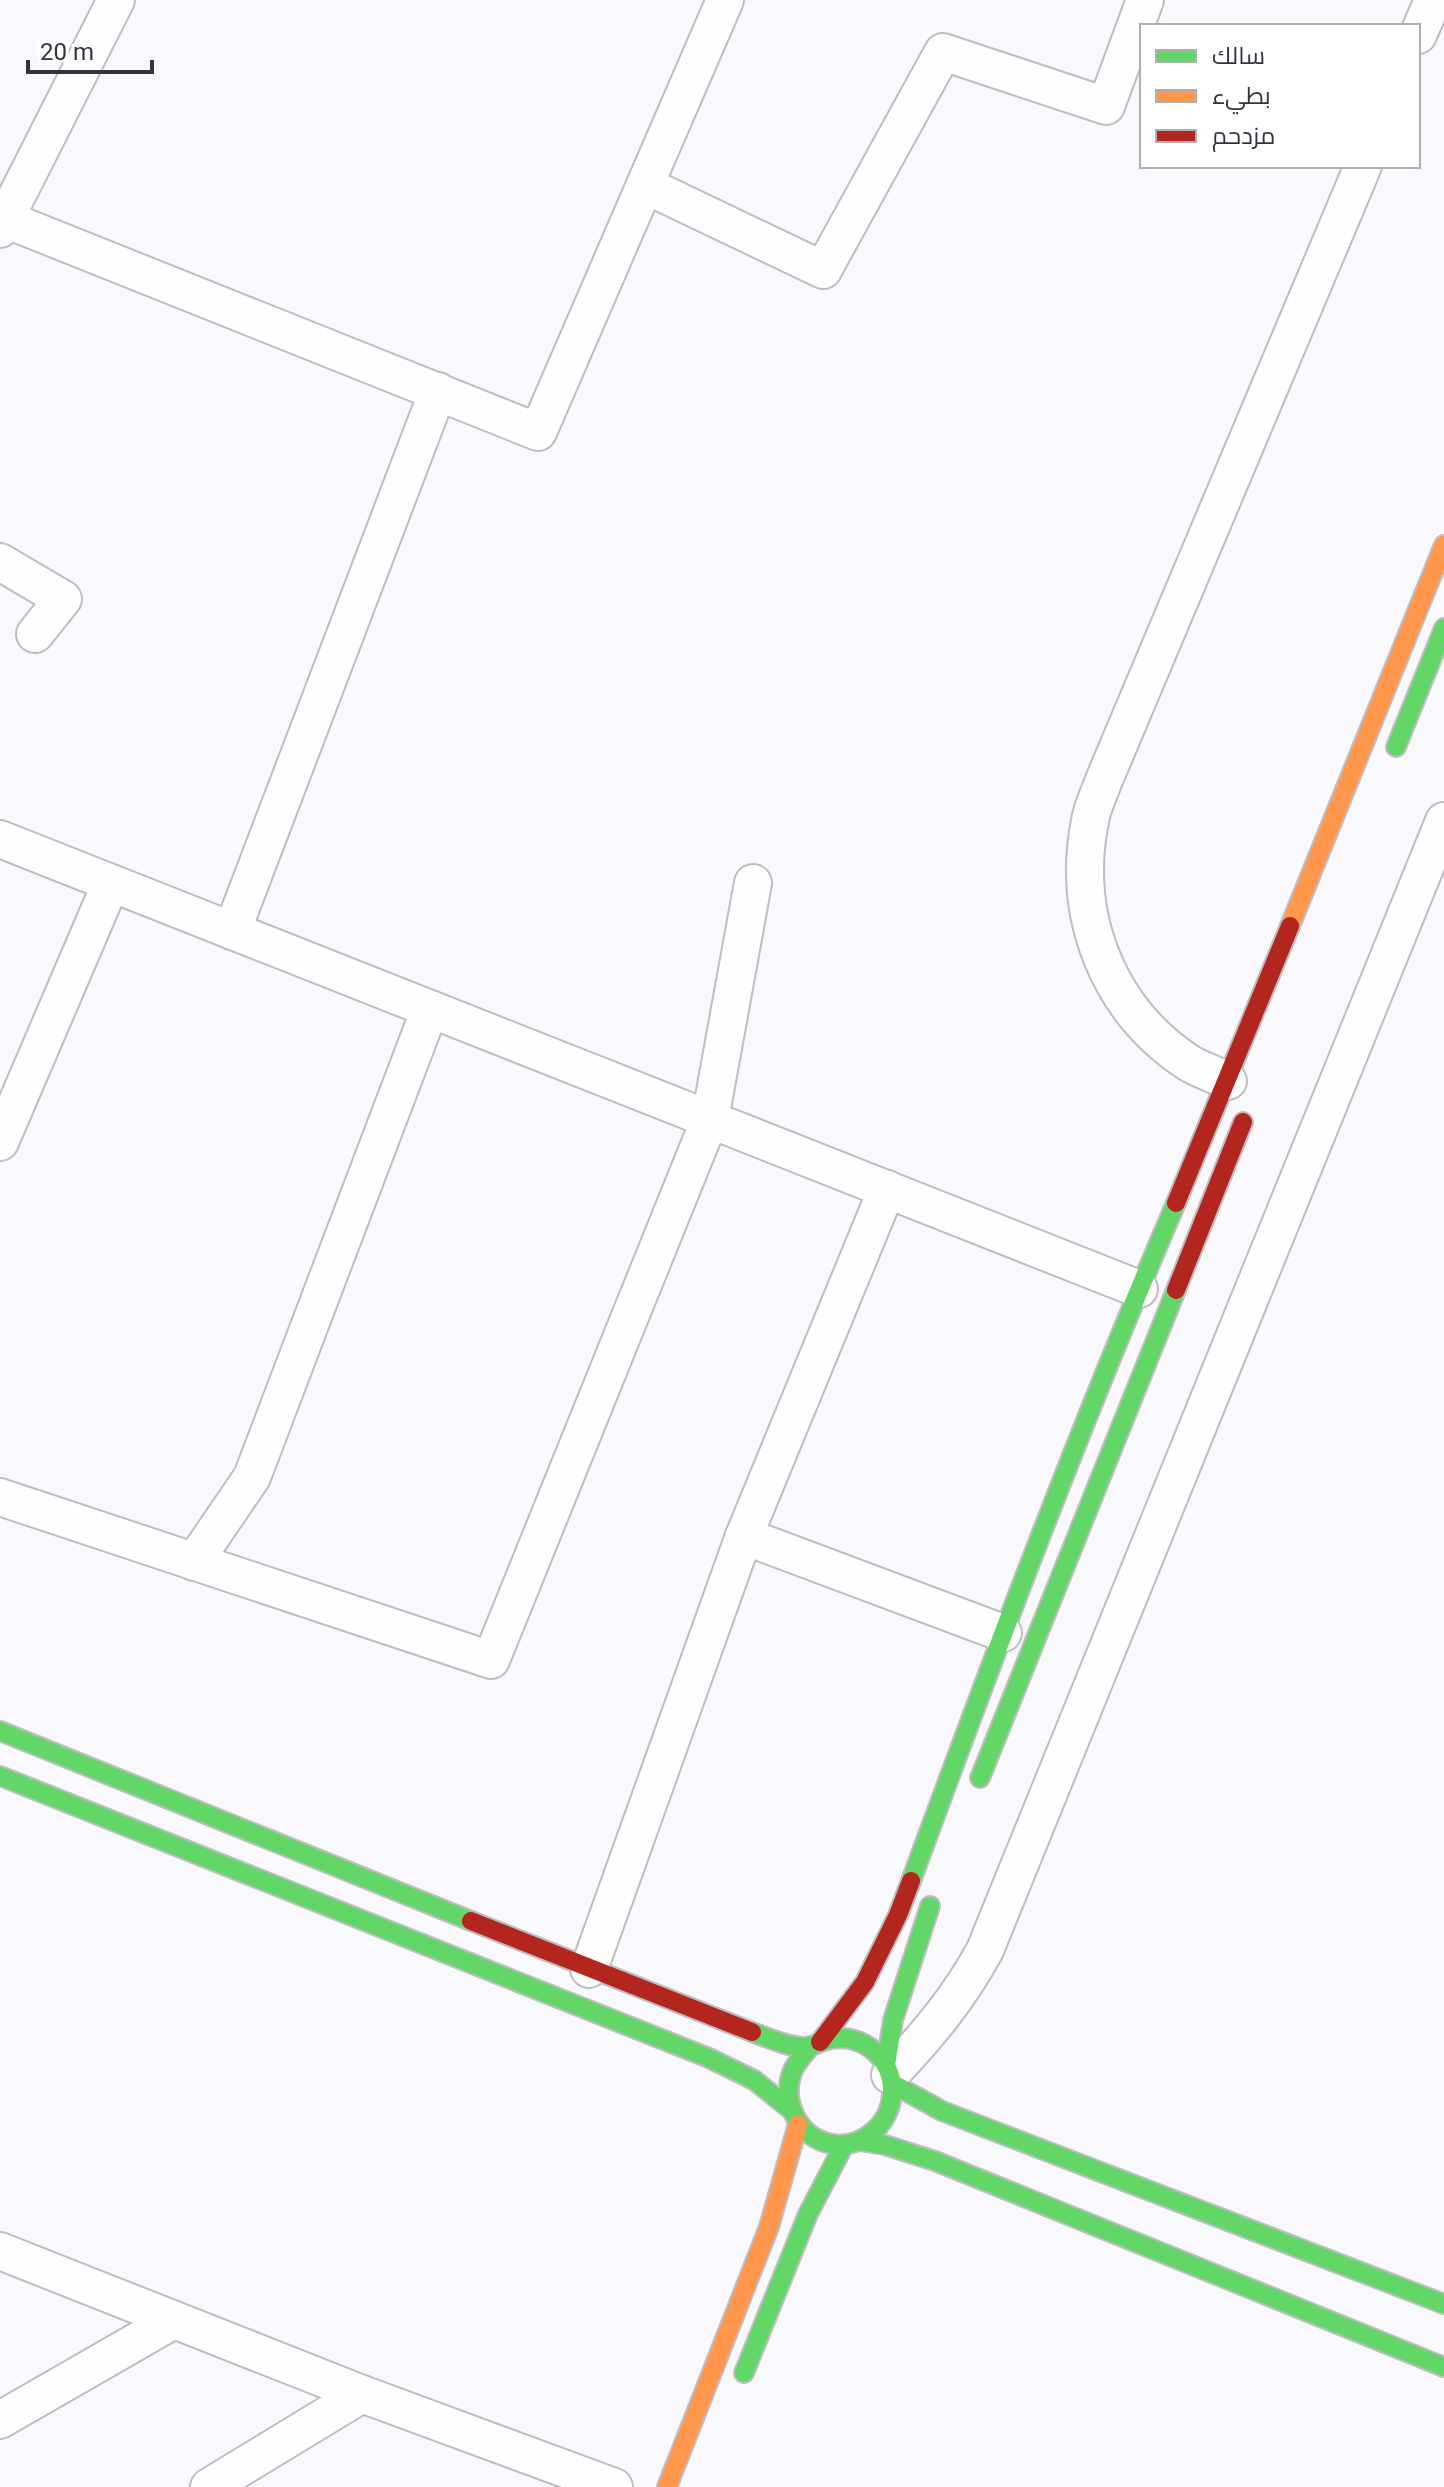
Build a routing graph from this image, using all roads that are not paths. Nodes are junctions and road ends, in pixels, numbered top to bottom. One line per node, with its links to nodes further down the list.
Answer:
1 (116, 0): 8 (street)
2 (725, 0): 7 (street)
3 (1145, 0): 7 (street)
4 (1433, 0): 5 (street)
5 (1420, 30)
6 (1362, 168): 21 (street)
7 (645, 185): 9 (street)
8 (1, 222): 9 (street)
9 (438, 391): 19 (street)
10 (1444, 545): 21 (street)
11 (0, 562): 12 (street)
12 (35, 634)
13 (1443, 635): 14 (street)
14 (1386, 770)
15 (1444, 821): 36 (street)
16 (0, 839): 17 (street)
17 (111, 883): 19 (street); 23 (street)
18 (753, 883): 22 (street)
19 (232, 931): 20 (street)
20 (430, 1009): 22 (street); 28 (street)
21 (1239, 1094): 25 (street); 32 (street)
22 (710, 1119): 24 (street); 28 (street)
23 (0, 1142)
24 (887, 1189): 25 (street); 27 (street)
25 (1139, 1289): 29 (street)
26 (0, 1497): 28 (street)
27 (744, 1536): 29 (street); 34 (street)
28 (194, 1562)
29 (1003, 1633): 35 (street)
30 (0, 1731): 34 (street)
31 (0, 1776): 37 (street)
32 (973, 1797)
33 (938, 1885): 36 (street)
34 (589, 1969): 35 (street)
35 (814, 2045): 36 (street); 37 (street)
36 (890, 2075): 38 (street); 40 (street)
37 (794, 2117): 38 (street); 48 (street)
38 (852, 2143): 42 (street); 43 (street)
39 (0, 2251): 41 (street)
40 (1444, 2304)
41 (174, 2320): 44 (street); 45 (street)
42 (1444, 2367)
43 (740, 2383)
44 (362, 2394): 46 (street); 47 (street)
45 (0, 2420)
46 (209, 2487)
47 (614, 2487)
48 (667, 2487)

